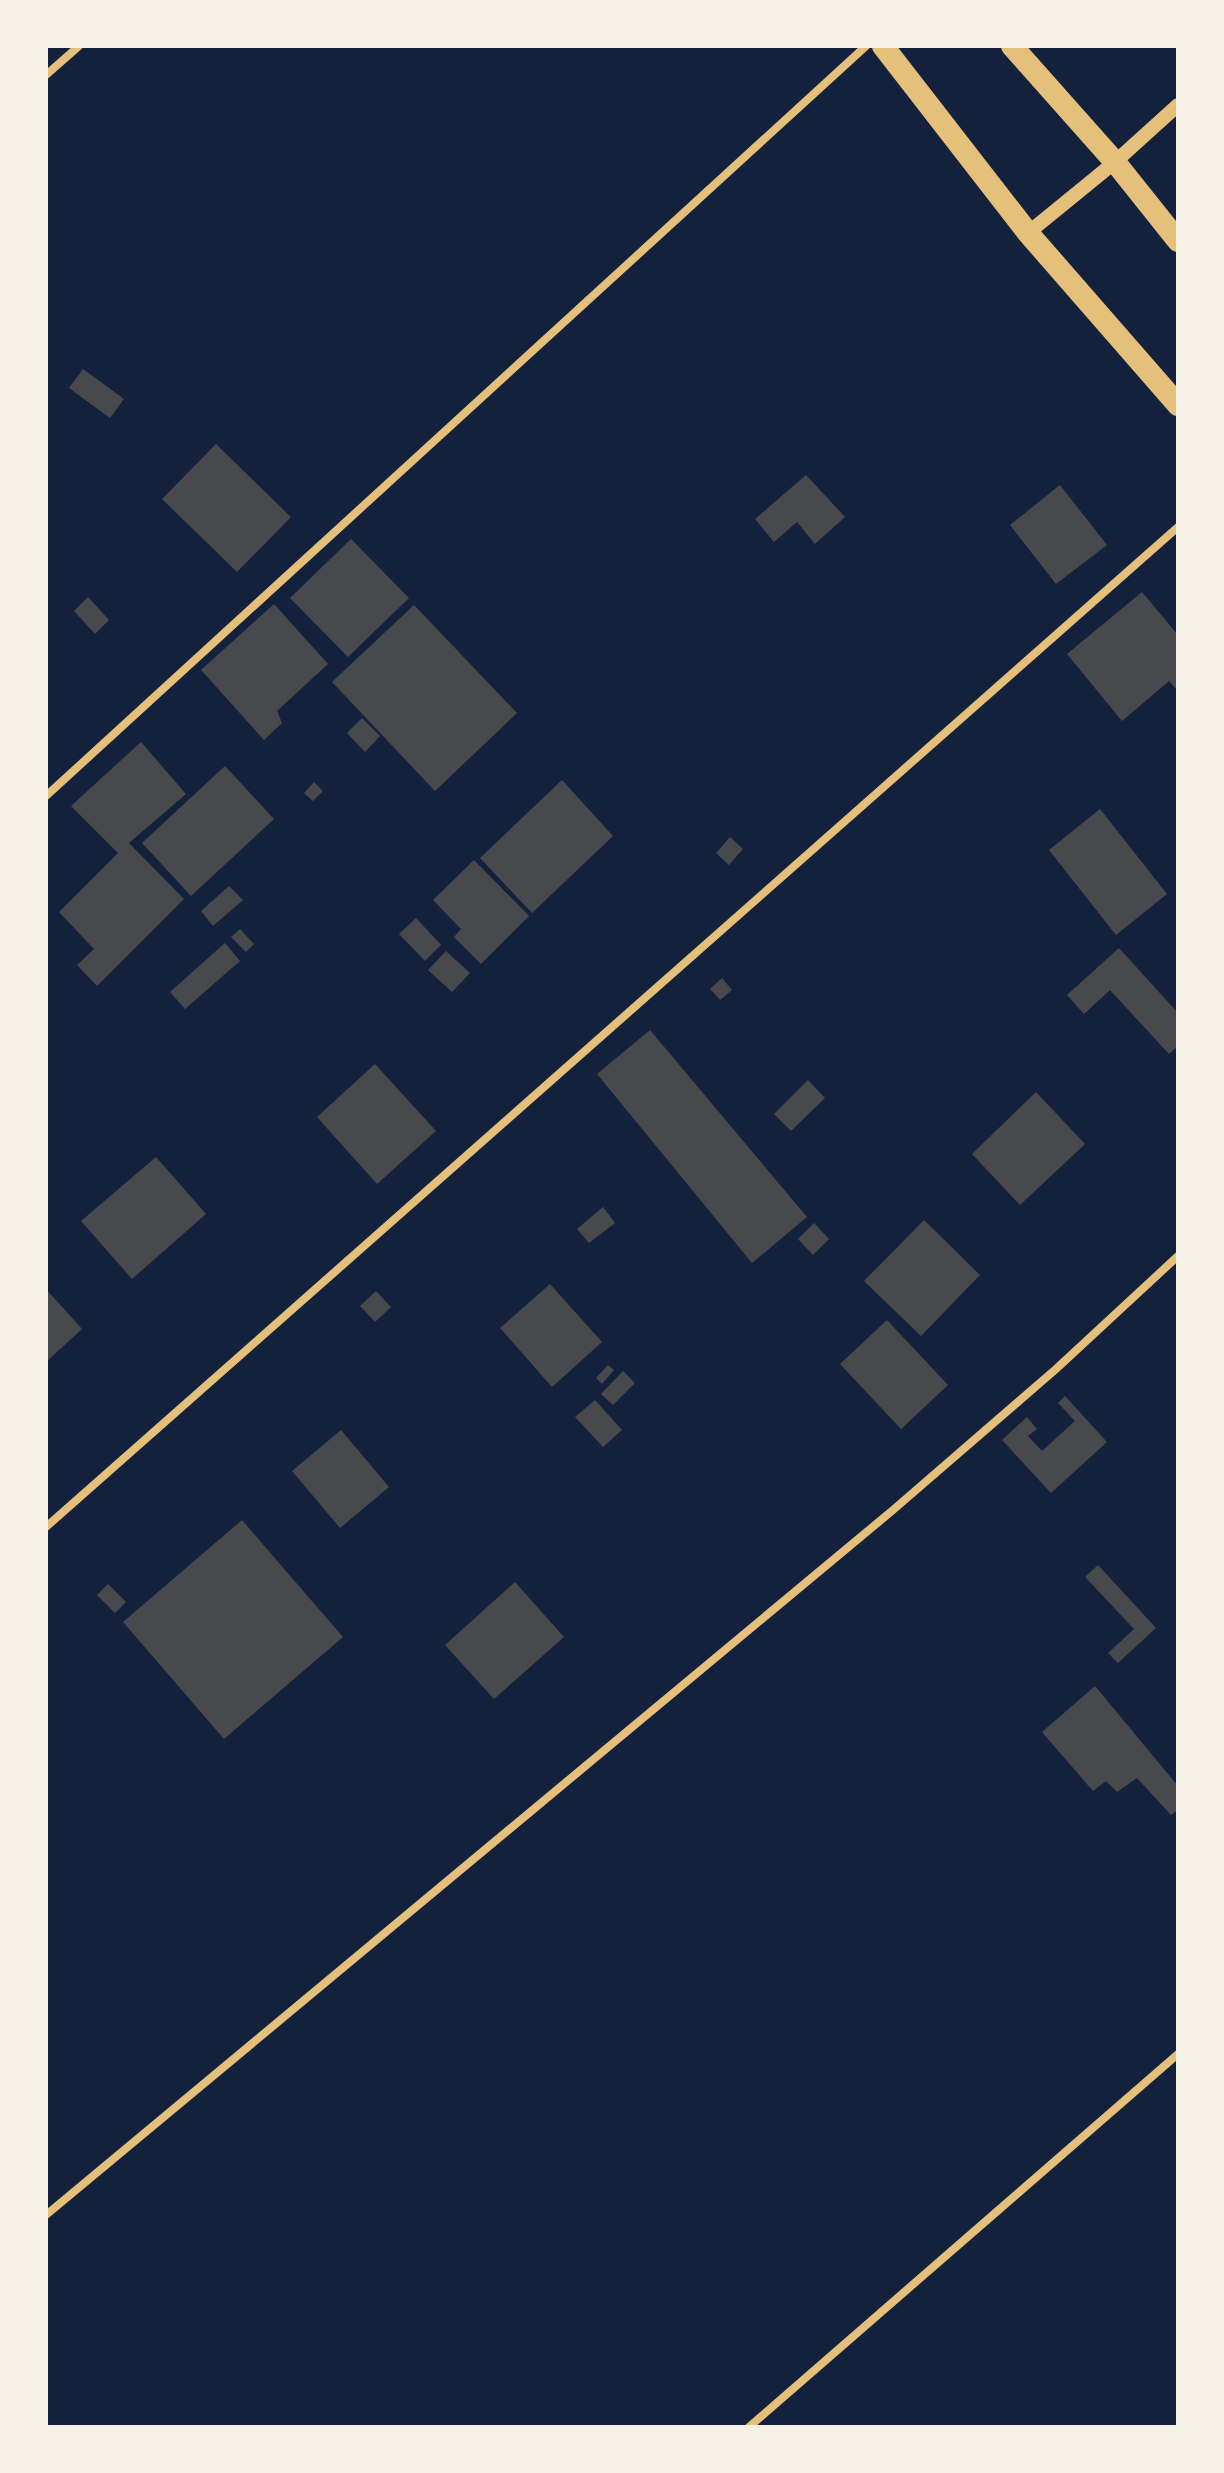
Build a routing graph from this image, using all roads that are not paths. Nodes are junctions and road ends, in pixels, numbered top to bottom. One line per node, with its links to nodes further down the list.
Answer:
1 (79, 46): 5 (street)
2 (866, 46): 12 (street)
3 (883, 46): 8 (highway)
4 (1012, 46): 7 (highway)
5 (46, 75)
6 (1178, 105): 7 (street)
7 (1115, 162): 8 (street); 9 (highway)
8 (1028, 233): 10 (highway)
9 (1178, 241)
10 (1178, 405)
11 (1178, 527): 14 (street)
12 (46, 796)
13 (1178, 1256): 16 (street)
14 (46, 1527)
15 (1178, 2054): 17 (street)
16 (46, 2215)
17 (749, 2427)

